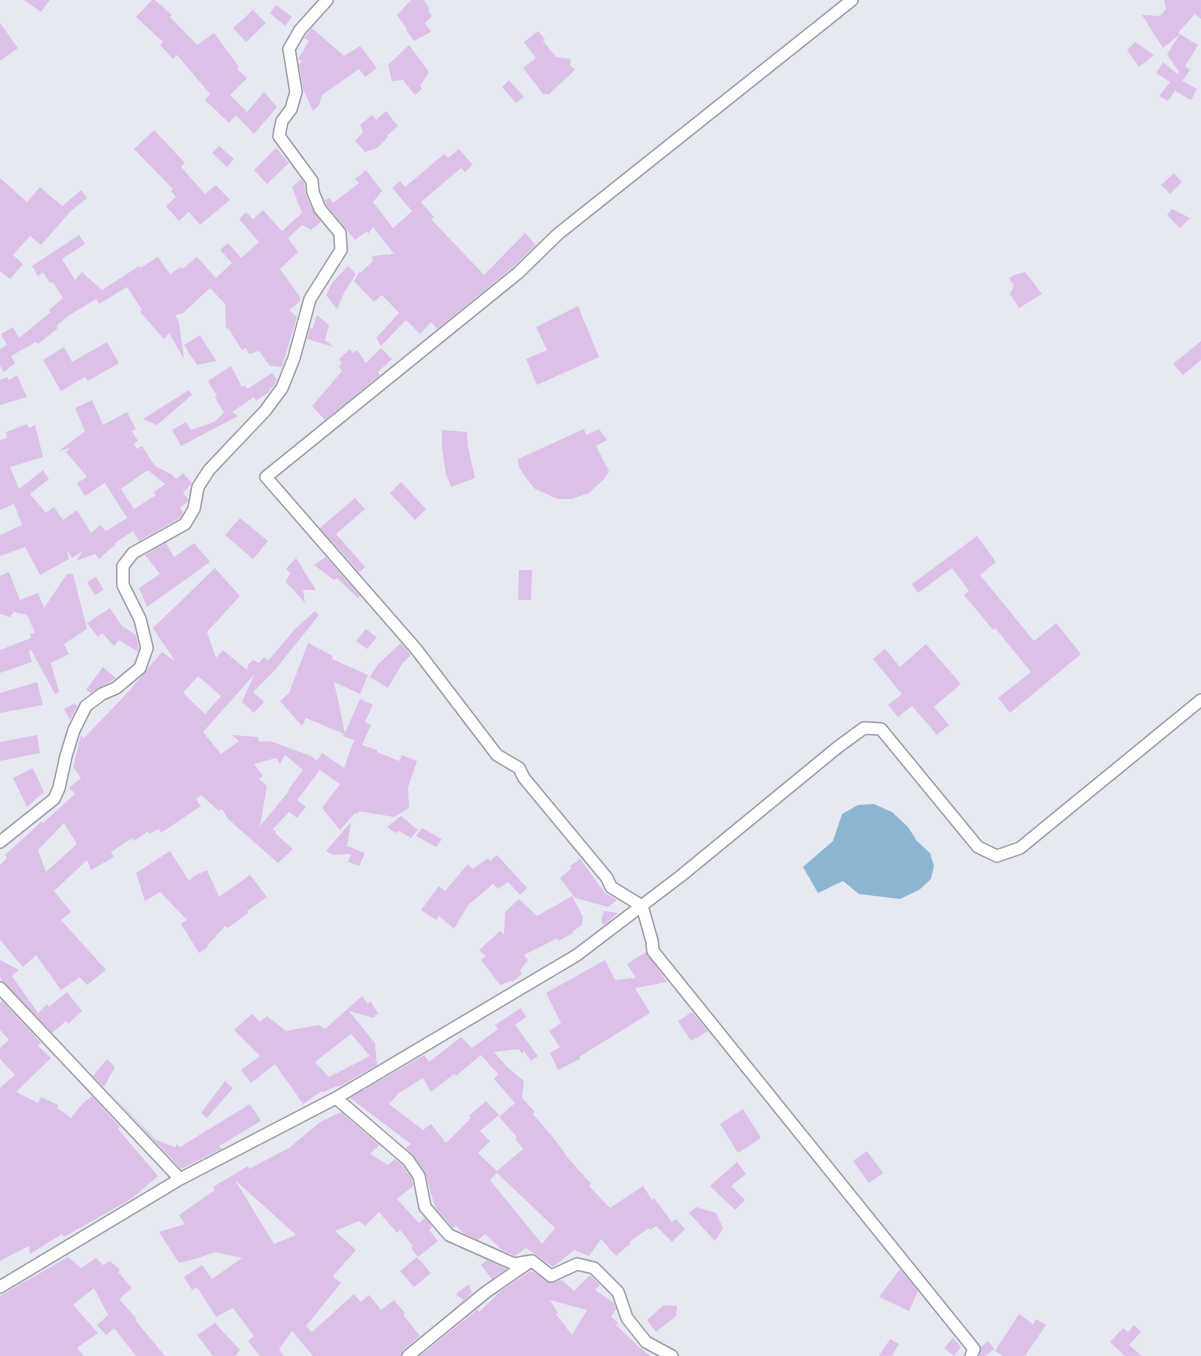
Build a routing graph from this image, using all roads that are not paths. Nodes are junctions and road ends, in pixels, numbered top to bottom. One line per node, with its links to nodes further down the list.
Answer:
1 (327, 0): 4 (street)
2 (852, 0): 5 (street)
3 (1201, 700): 5 (street)
4 (0, 842)
5 (642, 906): 7 (street); 13 (street)
6 (0, 988): 8 (street)
7 (336, 1098): 8 (street); 9 (street)
8 (180, 1179): 10 (street)
9 (532, 1261): 11 (street); 12 (street)
10 (0, 1287)
11 (408, 1356)
12 (672, 1356)
13 (971, 1356)

